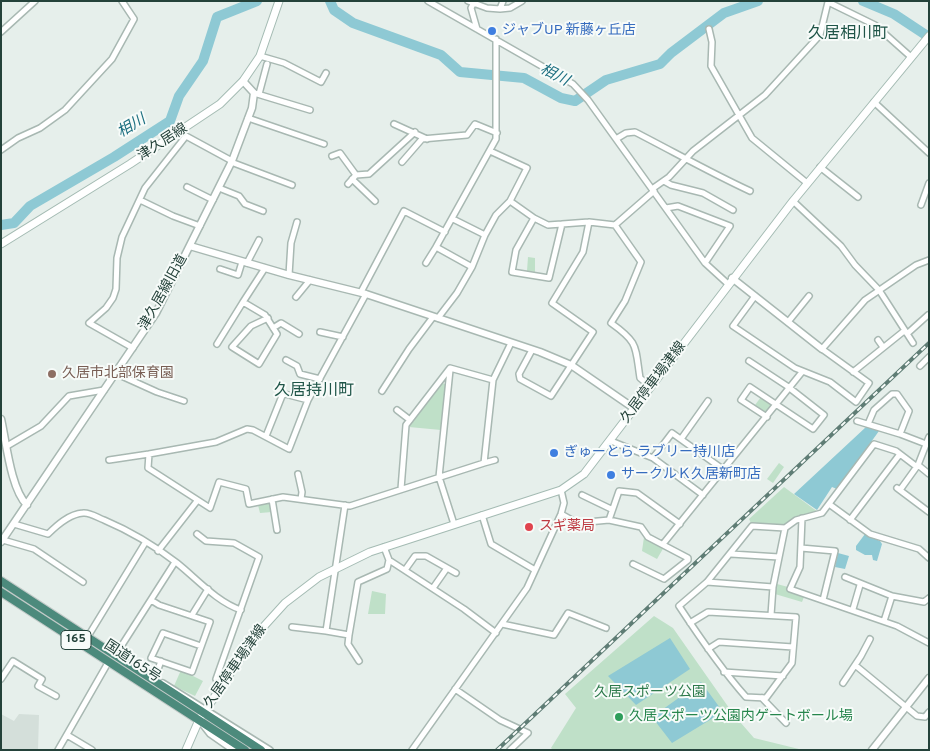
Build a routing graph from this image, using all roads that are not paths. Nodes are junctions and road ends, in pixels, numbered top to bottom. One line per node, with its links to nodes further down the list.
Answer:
1 (35, 1): 11 (street)
2 (122, 1): 31 (street)
3 (279, 1): 14 (main road, 津久居線)
4 (428, 1): 9 (street)
5 (503, 1): 8 (street)
6 (522, 1): 8 (street)
7 (470, 2): 8 (street); 9 (street)
8 (500, 9)
9 (477, 29): 13 (street)
10 (709, 30): 22 (street)
11 (1, 32)
12 (929, 36): 15 (main road, 久居停車場津線)
13 (496, 40): 27 (street); 29 (street)
14 (260, 56): 17 (street); 18 (main road, 津久居線)
15 (911, 57): 20 (main road, 久居停車場津線); 22 (street)
16 (267, 64): 19 (street)
17 (326, 73)
18 (243, 81): 19 (street); 26 (main road, 津久居線)
19 (257, 93): 21 (street); 23 (street, 津久居線旧道)
20 (874, 102): 33 (street); 38 (main road, 久居停車場津線)
21 (310, 110)
22 (739, 116): 35 (street); 41 (street)
23 (248, 118): 30 (street); 36 (street, 津久居線旧道)
24 (394, 124): 25 (street)
25 (415, 132): 28 (street); 39 (street)
26 (184, 133): 36 (street); 49 (street); 68 (main road, 津久居線)
27 (497, 133): 28 (street); 32 (street)
28 (427, 139): 37 (street)
29 (616, 139): 35 (street); 46 (street)
30 (324, 144)
31 (1, 150)
32 (490, 151): 51 (street); 59 (street)
33 (929, 153)
34 (332, 156): 39 (street)
35 (685, 158): 40 (street); 47 (street)
36 (231, 162): 43 (street); 45 (street, 津久居線旧道)
37 (402, 162)
38 (820, 167): 41 (main road, 久居停車場津線); 48 (street)
39 (352, 179): 53 (street)
40 (664, 181): 46 (street); 56 (street)
41 (807, 183): 52 (main road, 久居停車場津線)
42 (929, 183): 54 (street)
43 (292, 185)
44 (186, 186): 50 (street)
45 (219, 188): 50 (street, 津久居線旧道); 57 (street)
46 (653, 190): 55 (street); 63 (street)
47 (750, 191)
48 (858, 198)
49 (140, 200): 64 (street); 101 (street)
50 (213, 200): 64 (street, 津久居線旧道)
51 (510, 201): 58 (street); 66 (street)
52 (793, 201): 80 (main road, 久居停車場津線); 81 (street)
53 (375, 202)
54 (921, 205)
55 (666, 208): 73 (street); 73 (street)
56 (733, 210)
57 (263, 211)
58 (534, 218): 62 (street); 62 (street)
59 (453, 219): 65 (street); 66 (street)
60 (296, 222): 78 (street)
61 (589, 222): 62 (street); 63 (street); 107 (street)
62 (562, 224)
63 (615, 225): 116 (street)
64 (200, 226): 69 (street, 津久居線旧道)
65 (445, 232): 70 (street); 82 (street)
66 (485, 235): 75 (street)
67 (259, 240): 72 (street)
68 (1, 244)
69 (190, 246): 72 (street); 101 (street, 津久居線旧道)
70 (436, 247): 74 (street); 75 (street)
71 (929, 260): 81 (street)
72 (245, 262): 76 (street); 77 (street)
73 (705, 262): 80 (street)
74 (426, 263)
75 (472, 267): 89 (street)
76 (265, 268): 78 (street); 86 (street)
77 (220, 269)
78 (289, 275): 79 (street)
79 (310, 280): 82 (street); 85 (street)
80 (730, 281): 83 (street); 116 (main road, 久居停車場津線)
81 (879, 290): 93 (street); 102 (street)
82 (364, 293): 89 (street); 95 (street)
83 (755, 296): 90 (street); 110 (street)
84 (809, 296): 90 (street)
85 (296, 297)
86 (243, 302): 88 (street); 99 (street)
87 (928, 315): 93 (street)
88 (268, 318): 91 (street); 91 (street)
89 (435, 318): 97 (street); 119 (street)
90 (788, 322): 102 (street)
91 (273, 328): 94 (street)
92 (320, 332): 95 (street)
93 (906, 332): 98 (street); 100 (street)
94 (299, 334)
95 (343, 337): 113 (street)
96 (878, 340): 100 (street)
97 (511, 343): 103 (street); 114 (street)
98 (913, 343)
99 (217, 344)
100 (883, 347): 111 (street)
101 (133, 348): 112 (street, 津久居線旧道)
102 (822, 349): 111 (street)
103 (532, 350): 107 (street); 107 (street)
104 (929, 357): 108 (street)
105 (286, 360): 113 (street)
106 (749, 361): 117 (street)
107 (572, 365): 125 (street)
108 (920, 366)
109 (450, 368): 114 (street); 129 (street); 149 (street)
110 (802, 372): 111 (street); 117 (street)
111 (854, 372)
112 (115, 373): 118 (street, 津久居線旧道); 122 (street)
113 (320, 379): 121 (street)
114 (492, 380): 144 (street)
115 (288, 387): 120 (street)
116 (651, 387): 125 (main road, 久居停車場津線)
117 (789, 388): 124 (street); 124 (street)
118 (104, 390): 138 (street); 158 (street, 津久居線旧道)
119 (382, 391)
120 (285, 394): 121 (street); 133 (street)
121 (308, 400): 133 (street)
122 (184, 401)
123 (708, 401): 135 (street)
124 (776, 404): 127 (street); 127 (street)
125 (634, 409): 136 (main road, 久居停車場津線)
126 (397, 410): 129 (street)
127 (766, 417): 146 (street)
128 (1, 419): 138 (street)
129 (410, 420): 150 (street)
130 (858, 421): 131 (street)
131 (868, 424): 132 (street); 132 (street)
132 (900, 434): 137 (street)
133 (266, 436): 139 (street)
134 (929, 437): 137 (street)
135 (681, 439): 141 (street); 146 (street)
136 (611, 441): 141 (street); 151 (main road, 久居停車場津線)
137 (926, 444): 145 (street)
138 (7, 446): 158 (street)
139 (149, 454): 142 (street); 156 (street)
140 (900, 454): 145 (street); 157 (street); 166 (street)
141 (653, 458): 153 (street)
142 (109, 460)
143 (495, 460): 144 (street)
144 (484, 463): 149 (street)
145 (918, 466): 148 (street); 161 (street)
146 (724, 470): 153 (street)
147 (298, 474): 154 (street)
148 (929, 474)
149 (439, 477): 150 (street); 168 (street)
150 (401, 489): 159 (street)
151 (561, 490): 162 (street); 163 (main road, 久居停車場津線)
152 (582, 495): 160 (street)
153 (703, 495): 169 (street)
154 (301, 498): 155 (street); 159 (street)
155 (272, 499): 156 (street); 171 (street)
156 (198, 500): 178 (street)
157 (829, 504): 164 (street); 166 (street)
158 (26, 505): 167 (street, 津久居線旧道)
159 (345, 505): 185 (street)
160 (611, 510): 165 (street); 169 (street)
161 (929, 512)
162 (561, 514): 165 (street); 188 (street)
163 (482, 515): 168 (main road, 久居停車場津線); 188 (street)
164 (802, 518): 170 (street); 177 (street)
165 (609, 520): 175 (street)
166 (850, 520): 181 (street)
167 (14, 524): 173 (street, 津久居線旧道); 174 (street)
168 (454, 524): 176 (main road, 久居停車場津線)
169 (680, 524): 175 (street)
170 (785, 528): 179 (street); 180 (street)
171 (277, 530)
172 (197, 534): 203 (street)
173 (2, 541): 192 (street)
174 (145, 542): 178 (street); 215 (street)
175 (664, 544): 184 (street)
176 (384, 547): 182 (street); 185 (main road, 久居停車場津線)
177 (801, 548): 202 (street); 202 (street)
178 (158, 551): 183 (street)
179 (731, 554): 180 (street); 193 (street)
180 (779, 557): 195 (street)
181 (929, 558)
182 (388, 560): 187 (street); 214 (street)
183 (175, 562): 197 (street); 201 (street)
184 (633, 564)
185 (335, 568): 212 (street); 236 (main road, 久居停車場津線)
186 (447, 568): 187 (street); 189 (street); 196 (street)
187 (405, 570): 196 (street)
188 (535, 570): 208 (street)
189 (456, 573)
190 (845, 577): 194 (street)
191 (1, 581): 215 (highway, 国道165号 / 165)
192 (83, 582)
193 (707, 582): 195 (street); 209 (street)
194 (860, 584): 199 (street); 204 (street)
195 (773, 587): 206 (street)
196 (433, 588): 213 (street)
197 (208, 589): 203 (street); 205 (street)
198 (1, 592): 221 (highway, 国道165号 / 165)
199 (892, 596): 200 (street); 207 (street)
200 (929, 598)
201 (151, 600): 205 (street); 221 (street)
202 (823, 600): 204 (street)
203 (241, 610): 227 (street)
204 (853, 610): 207 (street)
205 (192, 615): 218 (street)
206 (771, 615): 209 (street); 219 (street)
207 (884, 621): 217 (street)
208 (502, 624): 211 (street); 213 (street)
209 (690, 624): 220 (street)
210 (292, 627): 212 (street)
211 (606, 628)
212 (326, 631): 214 (street)
213 (496, 633): 232 (street)
214 (349, 635): 223 (street)
215 (87, 638): 221 (highway, 国道165号 / 165)
216 (870, 639): 224 (street)
217 (929, 644)
218 (201, 646): 222 (street); 222 (street)
219 (793, 647): 220 (street); 226 (street)
220 (708, 649): 225 (street)
221 (112, 659): 230 (highway, 国道165号 / 165); 238 (highway, 国道165号 / 165); 240 (street)
222 (160, 661): 230 (street)
223 (359, 661)
224 (855, 665): 231 (street); 235 (street)
225 (724, 672): 226 (street); 234 (street)
226 (783, 676): 234 (street)
227 (216, 678)
228 (929, 678): 235 (street)
229 (1, 679): 233 (street)
230 (151, 679): 236 (highway, 国道165号 / 165)
231 (843, 683)
232 (455, 689): 248 (street); 249 (street)
233 (56, 696)
234 (762, 698): 239 (street)
235 (905, 707): 237 (street); 250 (street)
236 (206, 711): 238 (main road, 久居停車場津線); 246 (highway, 国道165号 / 165); 247 (street, 国道165号 / 165)
237 (929, 712)
238 (199, 720): 243 (main road, 久居停車場津線); 244 (street, 国道165号 / 165); 245 (highway, 国道165号 / 165)
239 (786, 723)
240 (67, 735): 241 (street); 242 (street)
241 (58, 750)
242 (92, 750)
243 (186, 750)
244 (233, 750)
245 (245, 750)
246 (261, 750)
247 (270, 750)
248 (412, 750)
249 (510, 750)
250 (872, 750)

